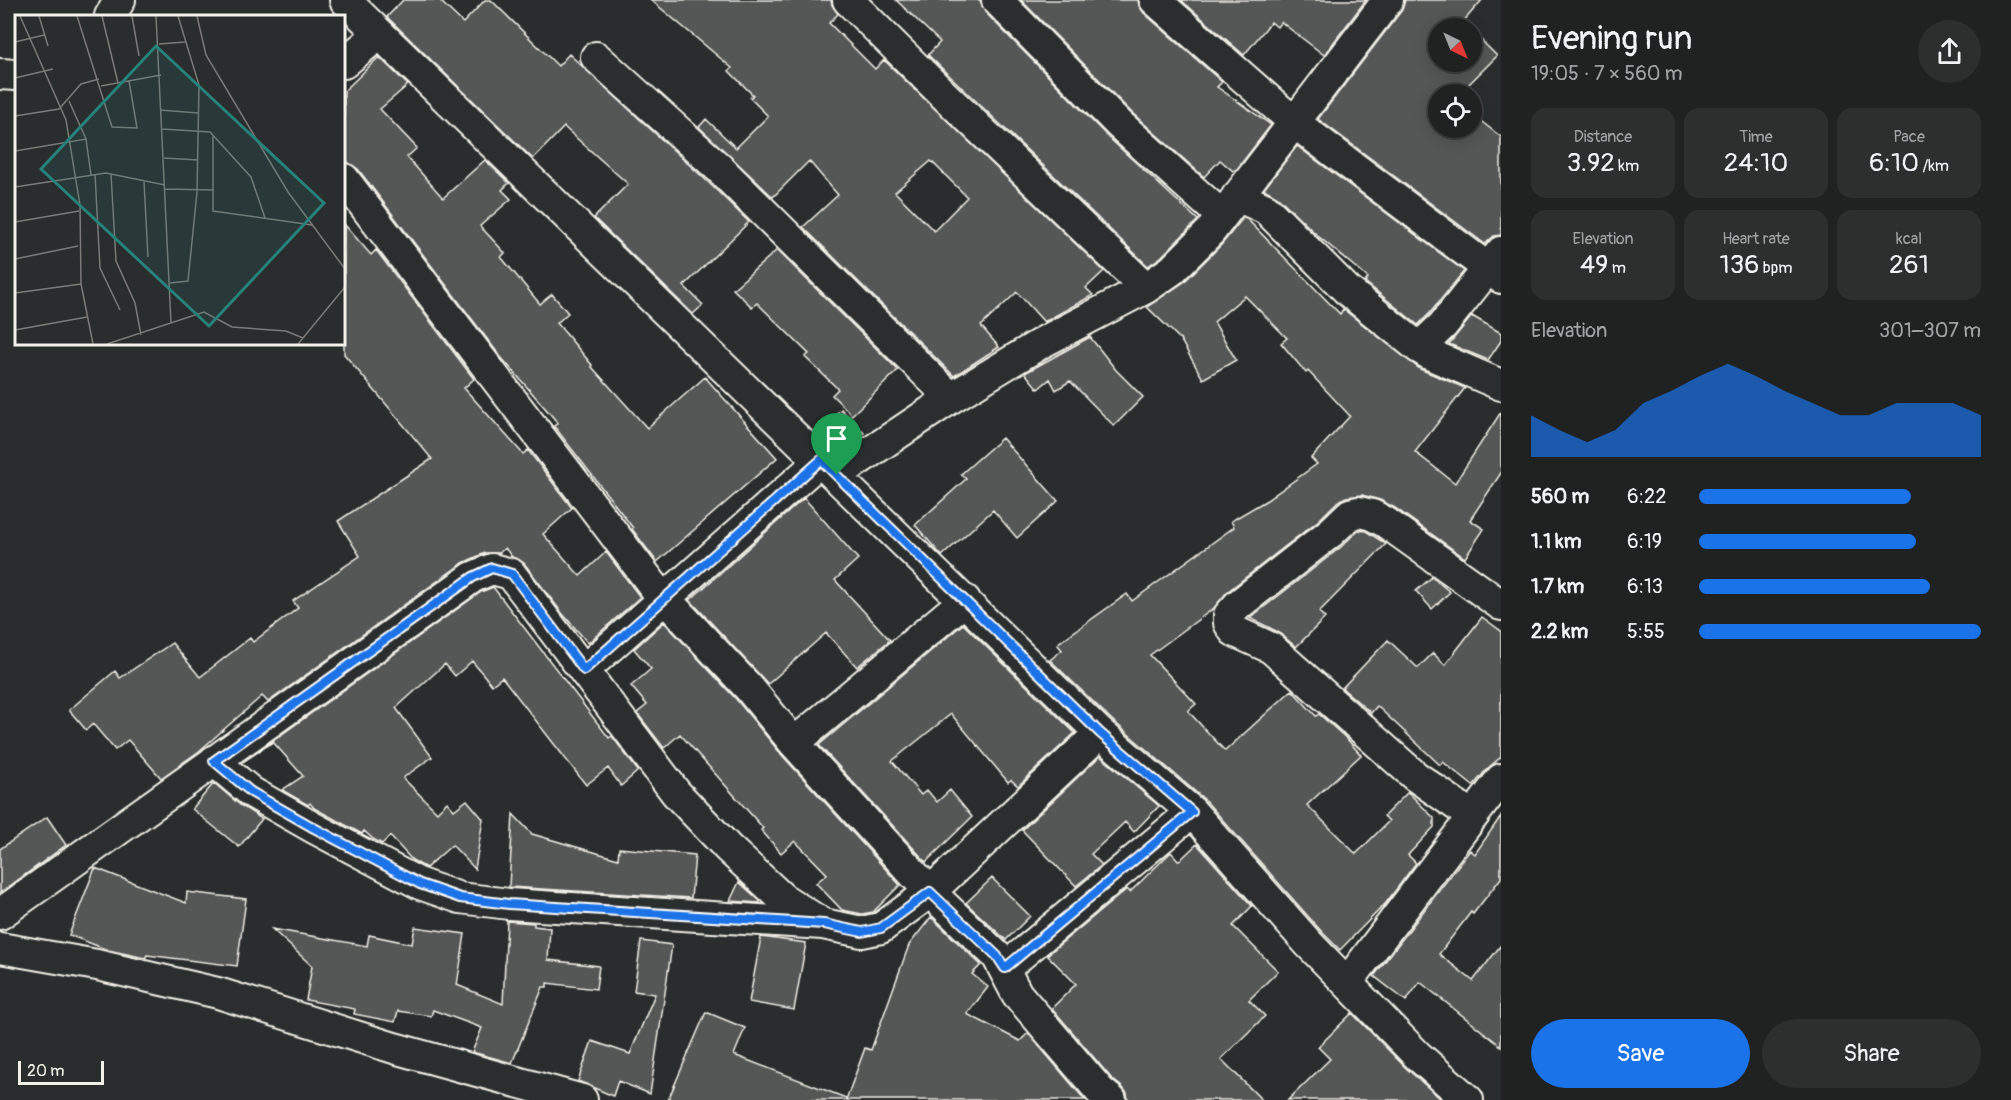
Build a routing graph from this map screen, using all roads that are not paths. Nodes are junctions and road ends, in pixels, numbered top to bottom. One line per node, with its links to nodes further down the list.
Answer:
1 (120, 0): 7 (street)
2 (345, 0): 8 (street)
3 (848, 0): 17 (street)
4 (997, 0): 15 (street)
5 (1155, 0): 13 (street)
6 (1388, 0): 13 (street)
7 (111, 15)
8 (379, 34): 10 (street); 21 (street)
9 (596, 57): 20 (street)
10 (345, 62)
11 (0, 74): 12 (street)
12 (15, 75)
13 (1295, 123): 15 (street); 16 (street)
14 (345, 180): 22 (street)
15 (1230, 206): 17 (street); 18 (street)
16 (1497, 266): 18 (street)
17 (1146, 288): 20 (street)
18 (1419, 348): 19 (street)
19 (1501, 385)
20 (951, 398): 21 (street)
21 (829, 468): 22 (street); 23 (street)
22 (666, 599): 25 (street); 27 (street)
23 (965, 600): 26 (street); 27 (street)
24 (1501, 604): 31 (street)
25 (584, 670): 28 (street); 34 (street)
26 (1100, 733): 30 (street); 32 (street)
27 (794, 743): 32 (street)
28 (214, 761): 33 (street); 34 (street)
29 (1501, 779): 31 (street)
30 (1192, 812): 36 (street); 37 (street)
31 (1472, 816): 37 (street)
32 (930, 892): 34 (street); 36 (street)
33 (0, 914)
34 (824, 924)
35 (0, 948): 38 (street)
36 (1005, 968): 39 (street)
37 (1347, 983): 40 (street)
38 (582, 1100)
39 (1111, 1100)
40 (1468, 1100)

